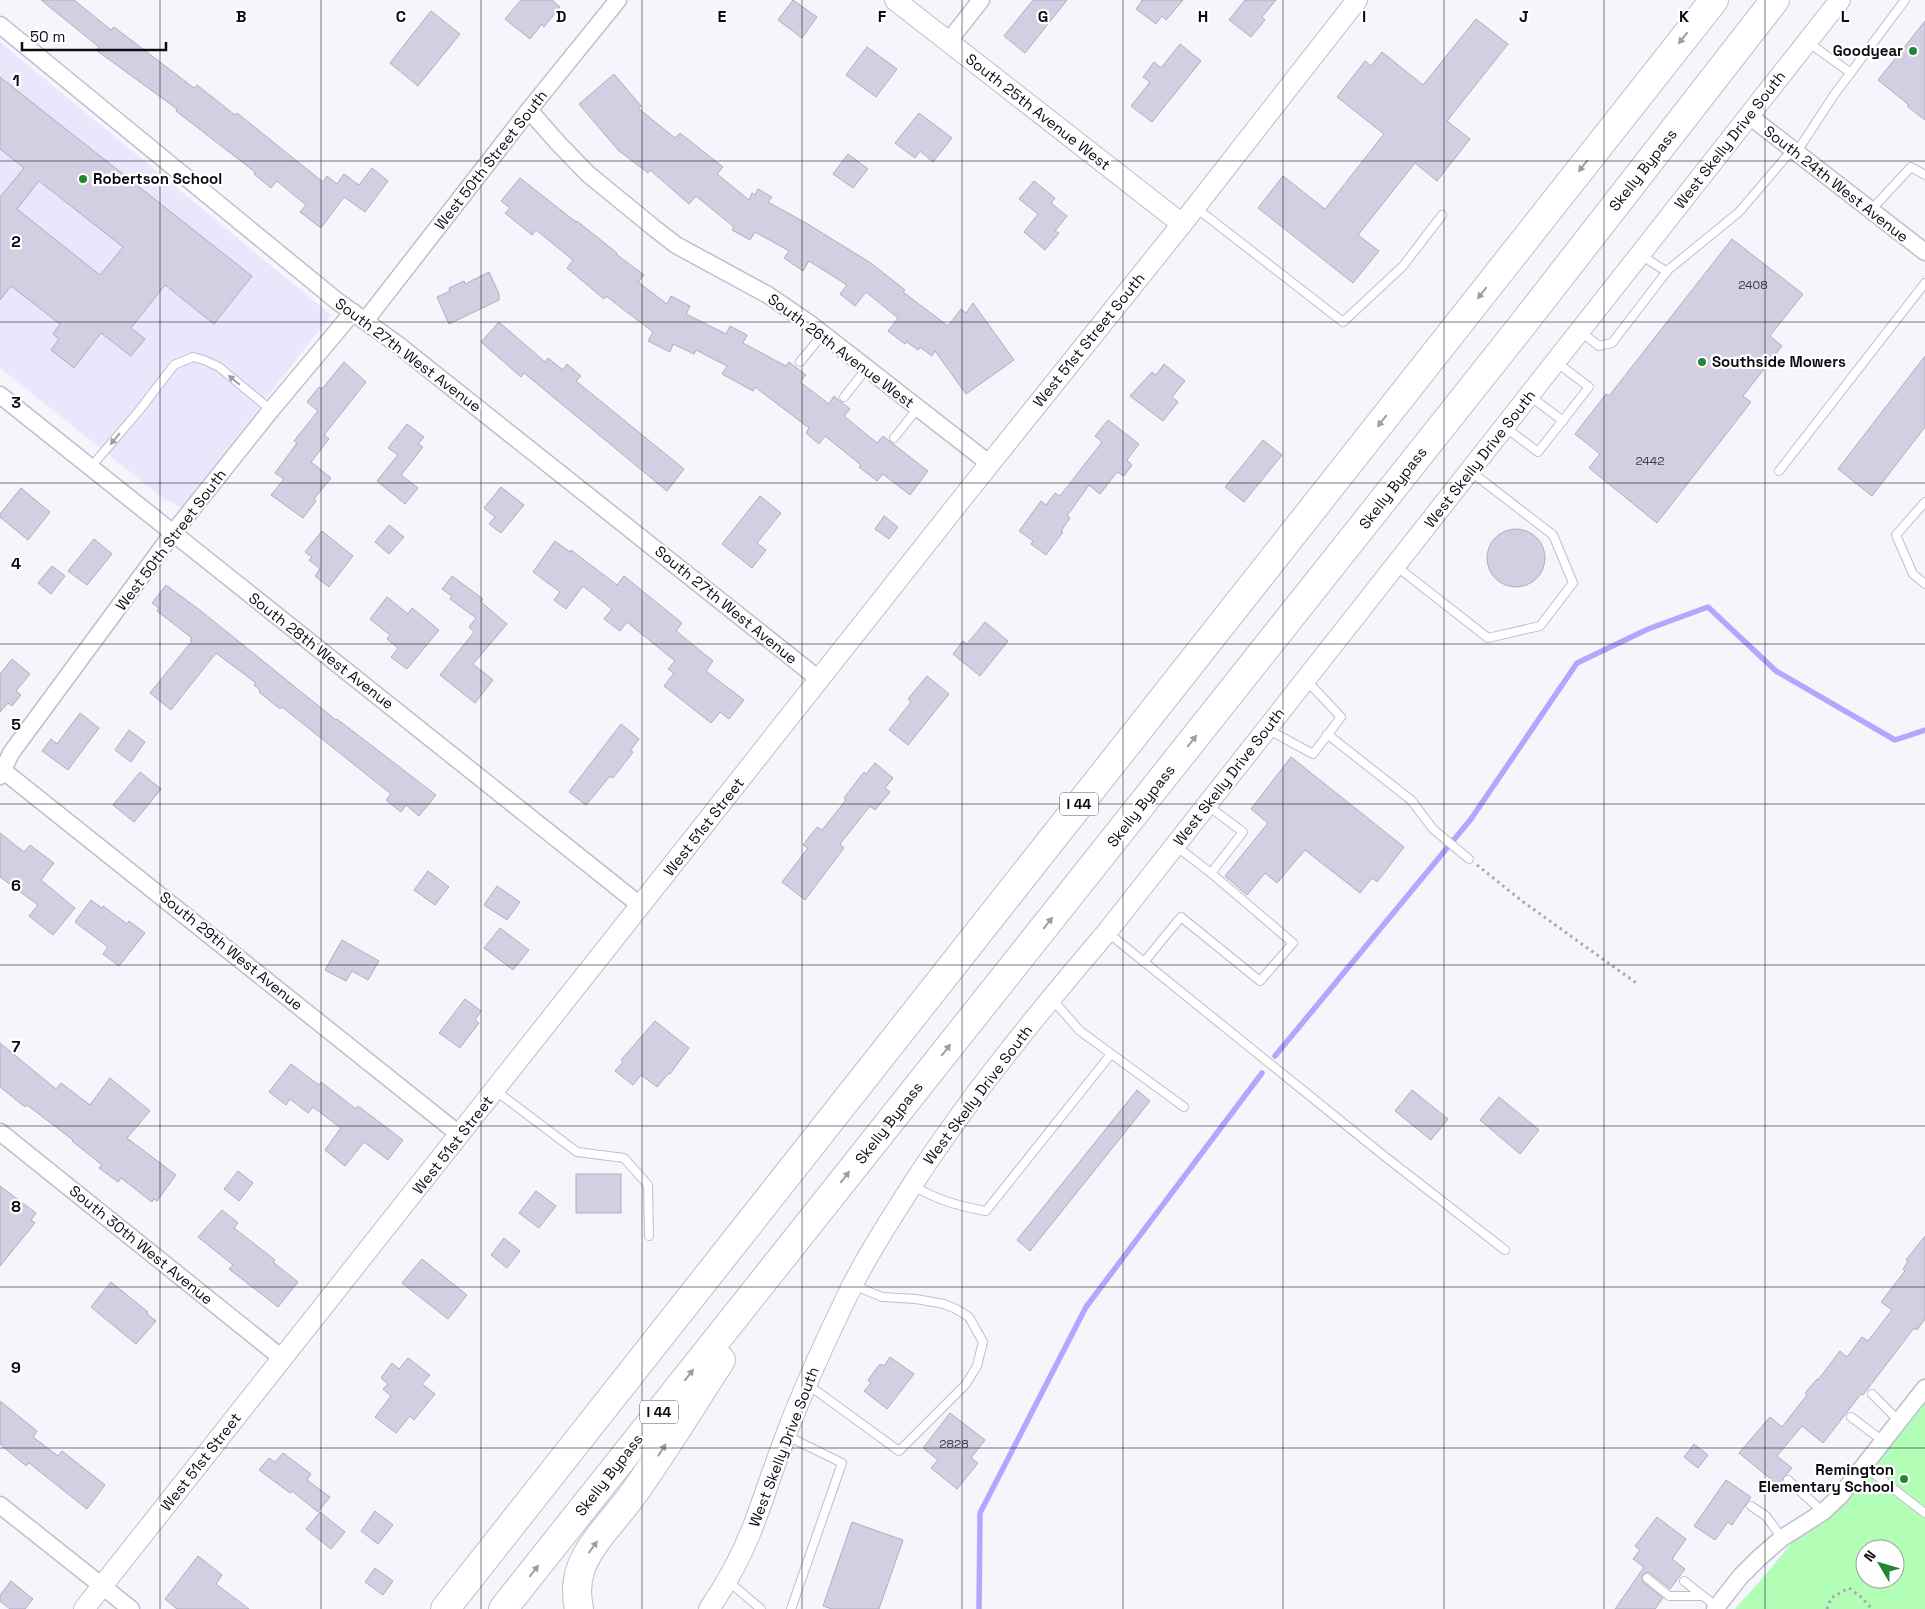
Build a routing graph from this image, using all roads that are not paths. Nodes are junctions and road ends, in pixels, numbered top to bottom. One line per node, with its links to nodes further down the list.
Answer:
1 (618, 0): 13 (street, West 50th Street South)
2 (895, 0): 11 (street, South 25th Avenue West)
3 (981, 0): 11 (street)
4 (1357, 0): 17 (street, West 51st Street South)
5 (1714, 0): 93 (highway, I 44, one-way to 93)
6 (1775, 0): 66 (highway, Skelly Bypass / I 44, one-way to 6)
7 (1840, 0): 10 (street, West Skelly Drive South)
8 (1904, 0): 12 (lane)
9 (0, 25): 25 (street, South 27th West Avenue)
10 (1807, 41): 12 (lane); 14 (street, West Skelly Drive South)
11 (948, 42): 20 (street, South 25th Avenue West)
12 (1851, 72): 15 (lane)
13 (529, 110): 25 (street, West 50th Street South); 27 (street, South 26th Avenue West)
14 (1748, 115): 15 (street, South 24th West Avenue); 22 (street, West Skelly Drive South)
15 (1794, 151): 18 (street, South 24th West Avenue); 23 (lane)
16 (1925, 175): 18 (lane)
17 (1195, 207): 19 (lane); 20 (street, West 51st Street South)
18 (1870, 210): 21 (street, South 24th West Avenue)
19 (1442, 215)
20 (1182, 224): 39 (street, West 51st Street South)
21 (1925, 252)
22 (1641, 255): 23 (lane); 26 (street, West Skelly Drive South)
23 (1667, 272): 26 (lane)
24 (1925, 283): 41 (lane)
25 (359, 317): 35 (street, West 50th Street South); 47 (street, South 27th West Avenue)
26 (1580, 332): 29 (street, West Skelly Drive South)
27 (823, 334): 28 (lane); 30 (street, South 26th Avenue West)
28 (800, 362)
29 (1556, 362): 32 (street, West Skelly Drive South); 36 (lane)
30 (867, 368): 33 (lane); 34 (street, South 26th Avenue West)
31 (0, 396): 40 (street, South 28th West Avenue)
32 (1530, 396): 36 (lane); 37 (street, West Skelly Drive South)
33 (844, 397)
34 (918, 408): 38 (lane); 39 (street, South 26th Avenue West)
35 (271, 410): 40 (lane, one-way to 40); 44 (street, West 50th Street South)
36 (1562, 421): 37 (lane)
37 (1505, 427): 42 (street, West Skelly Drive South)
38 (894, 438)
39 (990, 464): 47 (street, West 51st Street South)
40 (90, 468): 44 (street, South 28th West Avenue)
41 (1779, 470)
42 (1470, 471): 45 (street, West Skelly Drive South); 45 (lane)
43 (1925, 502): 46 (lane)
44 (173, 533): 51 (street, West 50th Street South); 56 (street, South 28th West Avenue)
45 (1396, 566): 48 (street, West Skelly Drive South)
46 (1925, 584)
47 (820, 680): 56 (street, West 51st Street)
48 (1306, 680): 49 (street, West Skelly Drive South); 50 (lane)
49 (1267, 729): 50 (lane); 52 (street, West Skelly Drive South)
50 (1328, 734): 54 (lane)
51 (1, 771): 64 (street, South 29th West Avenue)
52 (1207, 805): 53 (street, West Skelly Drive South); 55 (lane)
53 (1175, 845): 55 (lane); 57 (street, West Skelly Drive South)
54 (1469, 859)
55 (1211, 873): 58 (lane)
56 (642, 906): 61 (street, West 51st Street)
57 (1107, 932): 58 (lane); 59 (street, West Skelly Drive South)
58 (1144, 962): 68 (lane)
59 (1051, 997): 60 (lane); 65 (street, West Skelly Drive South)
60 (1111, 1054): 62 (lane); 65 (lane)
61 (496, 1091): 64 (street, West 51st Street); 67 (lane)
62 (1184, 1107)
63 (0, 1132): 70 (street, South 30th West Avenue)
64 (460, 1135): 70 (street, West 51st Street)
65 (912, 1185): 69 (street, West Skelly Drive South)
66 (815, 1215): 94 (highway, Skelly Bypass / I 44, one-way to 66); 95 (highway, one-way to 66)
67 (649, 1236)
68 (1505, 1250)
69 (853, 1285): 71 (street, West Skelly Drive South); 71 (lane)
70 (283, 1359): 88 (street, West 51st Street)
71 (806, 1384): 76 (street, West Skelly Drive South)
72 (1925, 1388): 75 (street)
73 (1872, 1394): 75 (lane)
74 (1851, 1417): 77 (lane)
75 (1899, 1421): 77 (street)
76 (786, 1435): 86 (street, West Skelly Drive South); 98 (lane)
77 (1884, 1441): 78 (street)
78 (1864, 1466): 82 (street); 83 (lane)
79 (1788, 1480): 82 (lane)
80 (0, 1505): 88 (street)
81 (1751, 1506): 84 (lane)
82 (1823, 1512): 84 (street)
83 (1925, 1513)
84 (1782, 1538): 90 (street)
85 (1647, 1578): 89 (lane)
86 (728, 1581): 96 (street, West Skelly Drive South); 97 (lane)
87 (1684, 1582): 89 (lane)
88 (102, 1586): 91 (street, West 51st Street); 92 (street)
89 (1702, 1596): 90 (lane)
90 (1716, 1608)
91 (84, 1609)
92 (131, 1609)
93 (445, 1609)
94 (504, 1609)
95 (579, 1609)
96 (709, 1609)
97 (761, 1609)
98 (791, 1609)

